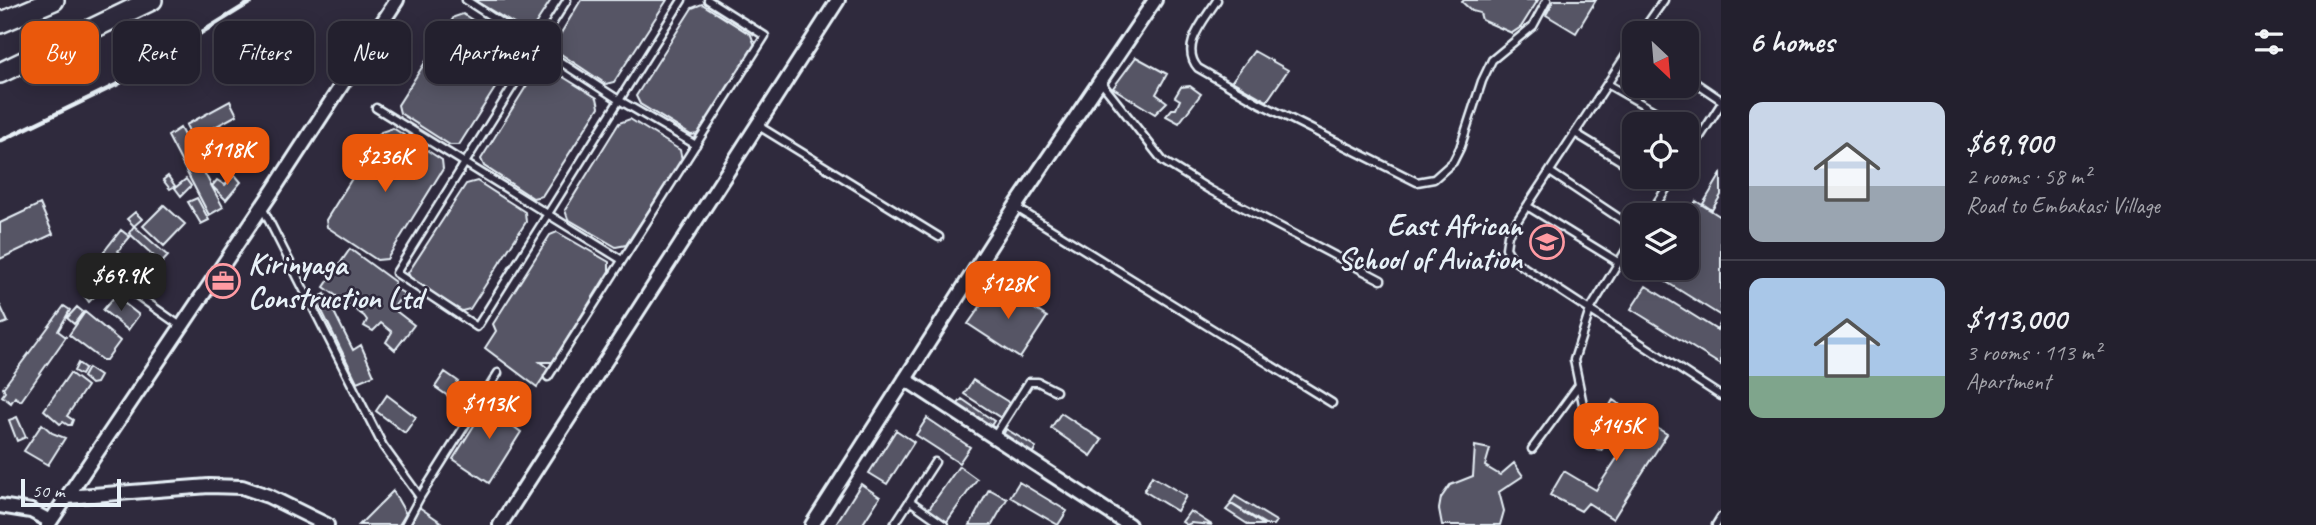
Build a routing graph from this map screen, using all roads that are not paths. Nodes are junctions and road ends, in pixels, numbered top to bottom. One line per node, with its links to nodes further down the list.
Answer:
1 (54, 0): 16 (main road)
2 (152, 0): 19 (main road)
3 (397, 0): 38 (street)
4 (466, 0): 13 (lane)
5 (566, 0): 14 (lane)
6 (682, 0): 24 (lane)
7 (708, 0): 31 (lane)
8 (838, 0): 28 (street)
9 (1155, 0): 20 (street)
10 (1217, 0): 11 (lane)
11 (1547, 0)
12 (1664, 0): 15 (lane)
13 (498, 21)
14 (553, 21)
15 (1650, 21)
16 (0, 23)
17 (1622, 61): 22 (lane)
18 (561, 62): 24 (lane)
19 (0, 73)
20 (1100, 81): 39 (street); 46 (lane)
21 (515, 84): 32 (lane)
22 (1607, 84): 27 (lane); 29 (lane)
23 (1699, 86): 25 (lane)
24 (620, 100): 31 (lane); 40 (lane)
25 (1721, 102): 30 (lane)
26 (376, 108): 32 (lane)
27 (1656, 112)
28 (757, 125): 42 (lane); 69 (street)
29 (1575, 133): 33 (lane); 34 (lane)
30 (1700, 138)
31 (696, 145): 44 (lane)
32 (466, 162): 40 (lane); 40 (lane)
33 (1622, 162)
34 (1550, 172): 37 (lane); 41 (lane)
35 (1666, 189): 36 (lane)
36 (1657, 203)
37 (1527, 206): 45 (lane); 48 (lane)
38 (262, 207): 49 (street); 62 (lane)
39 (1015, 207): 52 (street); 56 (lane)
40 (548, 214): 44 (lane)
41 (1622, 220)
42 (939, 237)
43 (1622, 256): 45 (lane)
44 (622, 260): 51 (lane)
45 (1618, 262): 48 (lane)
46 (1381, 280)
47 (131, 291): 49 (lane)
48 (1590, 310): 53 (lane); 55 (lane)
49 (182, 327): 61 (street)
50 (498, 373): 62 (lane)
51 (548, 377)
52 (905, 379): 57 (street); 70 (street)
53 (1578, 385): 58 (lane); 59 (lane)
54 (1056, 391): 57 (lane)
55 (1721, 396)
56 (1332, 403)
57 (994, 437): 73 (street)
58 (1599, 446)
59 (1532, 449)
60 (935, 461): 63 (lane)
61 (67, 498): 66 (street); 67 (street)
62 (420, 498): 68 (lane)
63 (910, 501): 71 (lane); 72 (lane)
64 (0, 506): 66 (street)
65 (1721, 517): 74 (lane)
66 (49, 523)
67 (327, 525)
68 (405, 525)
69 (500, 525)
70 (812, 525)
71 (894, 525)
72 (944, 525)
73 (1129, 525)
74 (1716, 525)

